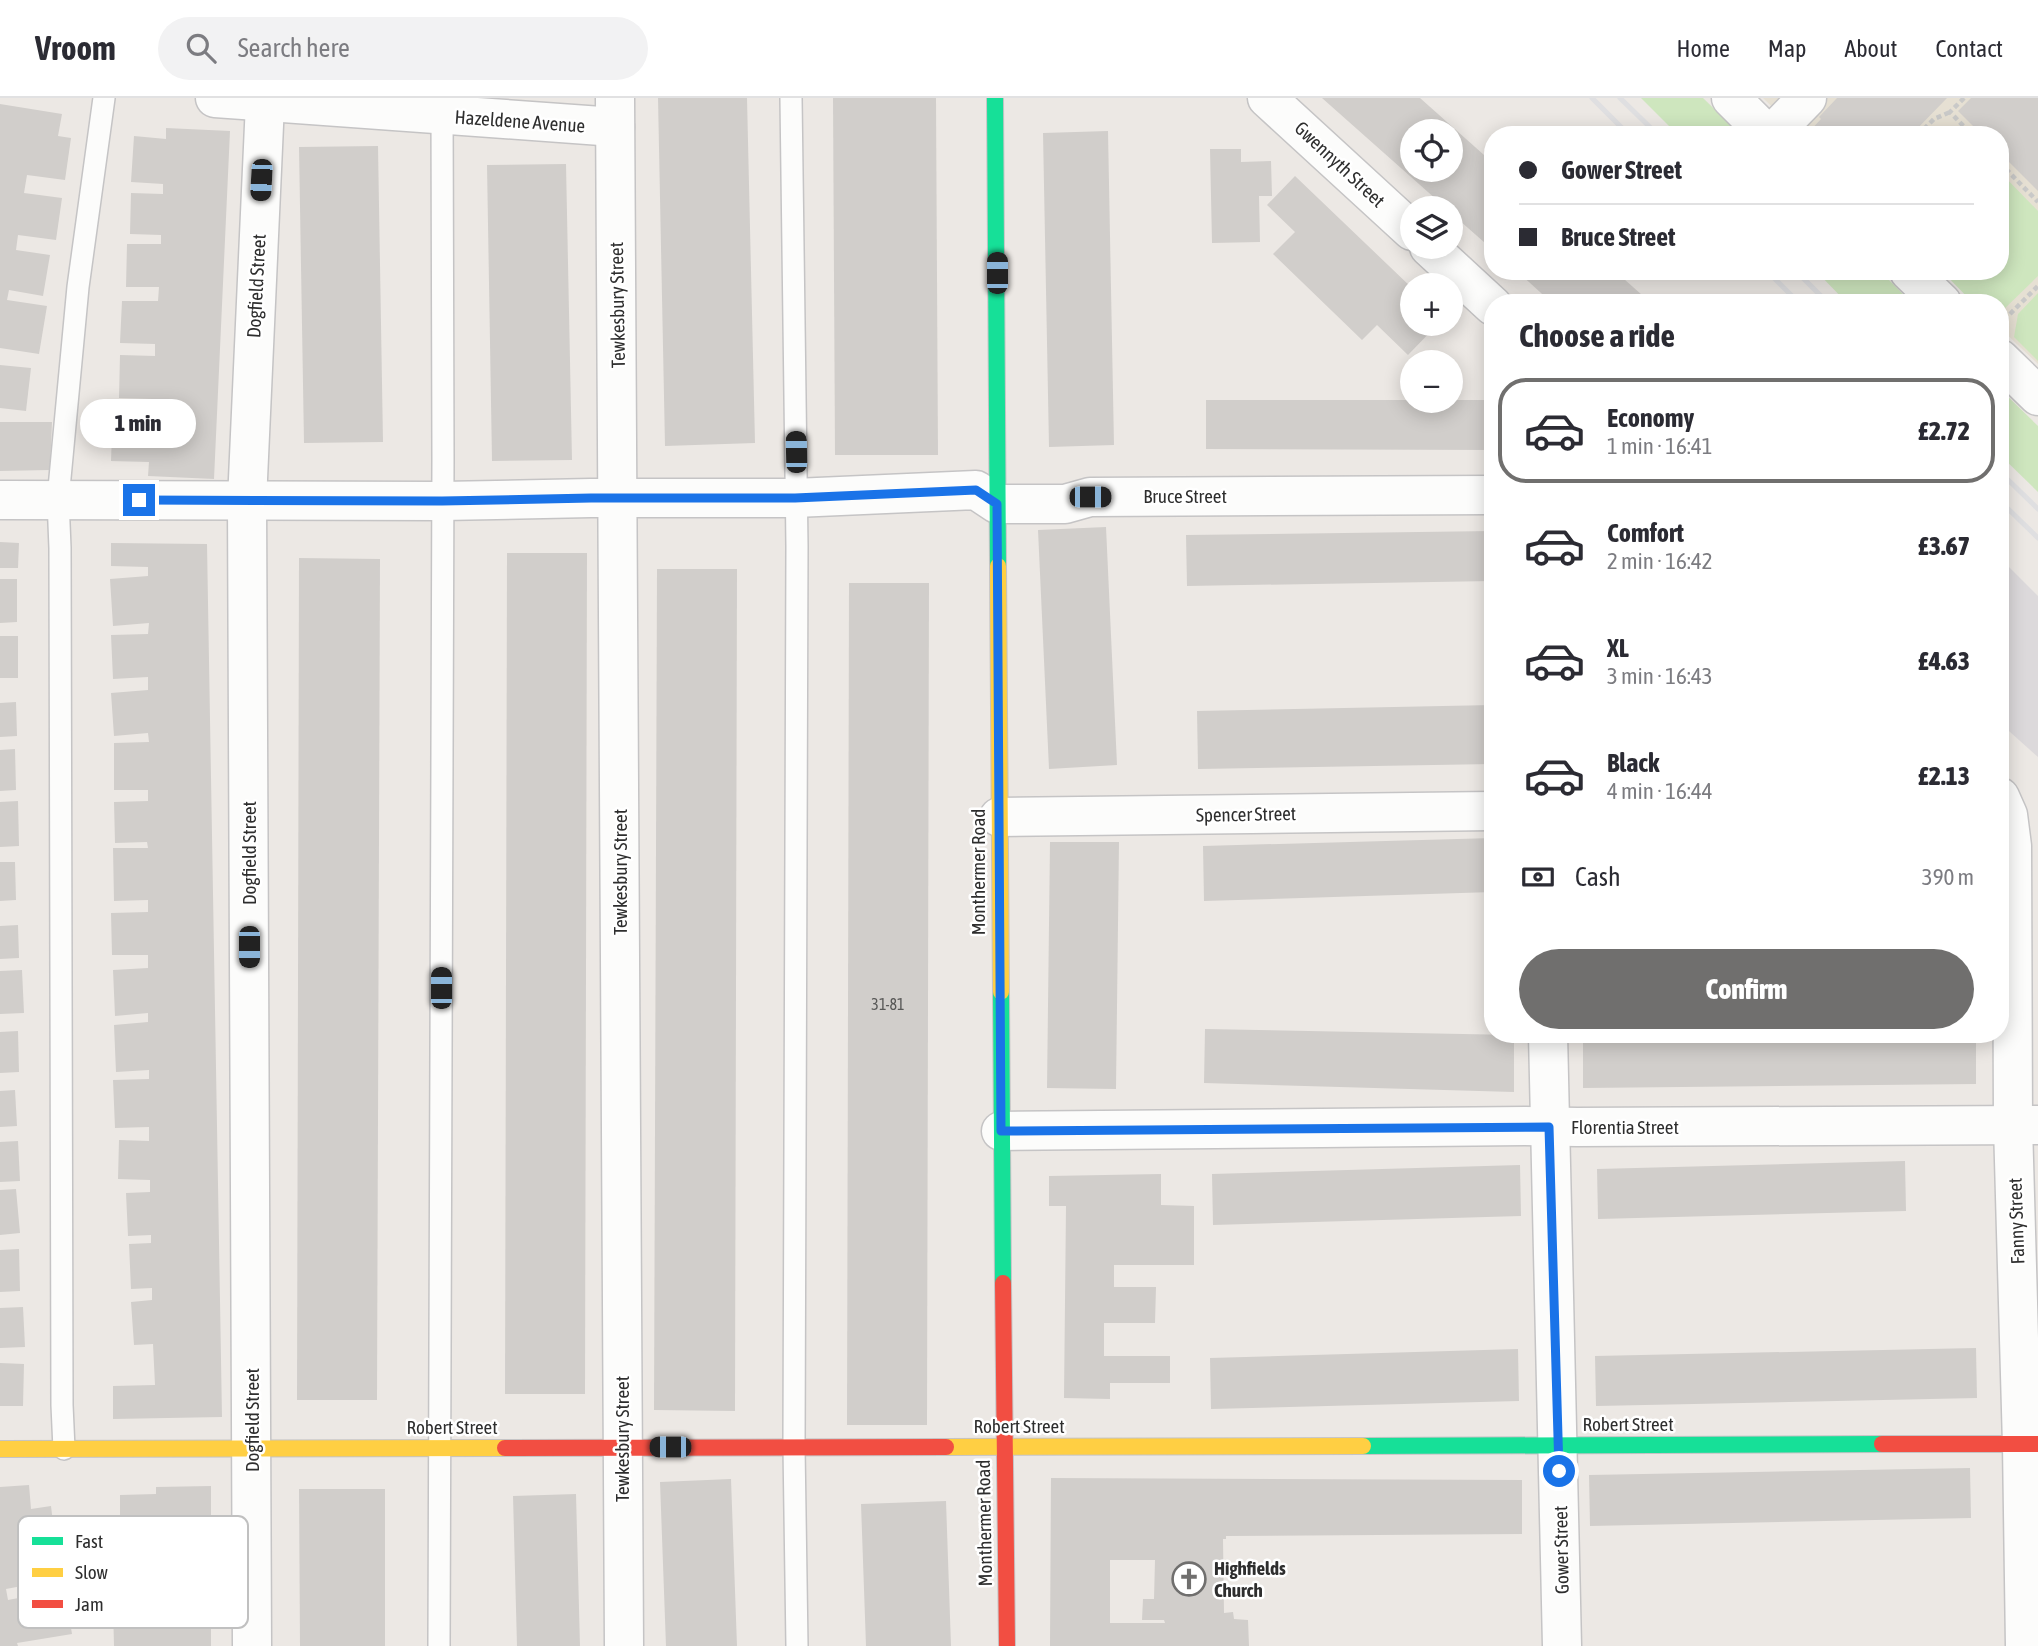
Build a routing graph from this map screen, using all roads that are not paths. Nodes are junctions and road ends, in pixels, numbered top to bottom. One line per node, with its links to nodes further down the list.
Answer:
1 (104, 98): 22 (lane)
2 (215, 98): 8 (street, Hazeldene Avenue)
3 (791, 98): 21 (lane)
4 (995, 98): 27 (street, Monthermer Road)
5 (1267, 98): 13 (street, Gwennyth Street)
6 (1731, 98): 11 (street)
7 (1807, 98): 12 (street)
8 (265, 103): 9 (street, Hazeldene Avenue); 25 (street, Dogfield Street)
9 (442, 107): 10 (street, Hazeldene Avenue); 26 (lane)
10 (615, 112): 23 (street, Tewkesbury Street)
11 (1761, 126)
12 (1779, 126)
13 (1400, 221)
14 (1442, 259): 17 (street)
15 (1918, 280): 16 (street)
16 (1933, 294)
17 (1484, 298)
18 (2009, 368): 19 (street)
19 (2038, 396)
20 (1484, 495): 27 (street, Bruce Street)
21 (795, 498): 23 (street, Bruce Street); 27 (street, Bruce Street); 38 (lane)
22 (58, 499): 24 (street, Bruce Street); 25 (street, Bruce Street); 43 (lane)
23 (618, 499): 26 (street, Bruce Street); 41 (street, Tewkesbury Street)
24 (0, 500)
25 (247, 501): 26 (street, Bruce Street); 39 (street, Dogfield Street)
26 (442, 501): 40 (lane)
27 (997, 504): 29 (street, Monthermer Road)
28 (1484, 811): 29 (street, Spencer Street)
29 (999, 817): 34 (street, Monthermer Road)
30 (2009, 823): 32 (street, Fanny Street)
31 (1548, 1043): 33 (street, Gower Street)
32 (2026, 1125): 33 (street, Florentia Street); 35 (street, Fanny Street)
33 (1549, 1127): 34 (street, Florentia Street); 37 (street, Gower Street)
34 (1001, 1131): 36 (street, Monthermer Road)
35 (2030, 1445): 37 (street, Robert Street); 50 (street, Fanny Street)
36 (1004, 1446): 37 (street, Robert Street); 38 (street, Robert Street); 48 (street, Monthermer Road)
37 (1559, 1446): 49 (street, Gower Street)
38 (794, 1447): 41 (street, Robert Street); 47 (lane)
39 (252, 1448): 40 (street, Robert Street); 43 (street, Robert Street); 44 (street, Dogfield Street)
40 (439, 1448): 41 (street, Robert Street); 45 (lane)
41 (622, 1448): 46 (street, Tewkesbury Street)
42 (0, 1449): 43 (street, Robert Street)
43 (64, 1449)
44 (252, 1646)
45 (439, 1646)
46 (624, 1646)
47 (797, 1646)
48 (1007, 1646)
49 (1562, 1646)
50 (2025, 1646)

